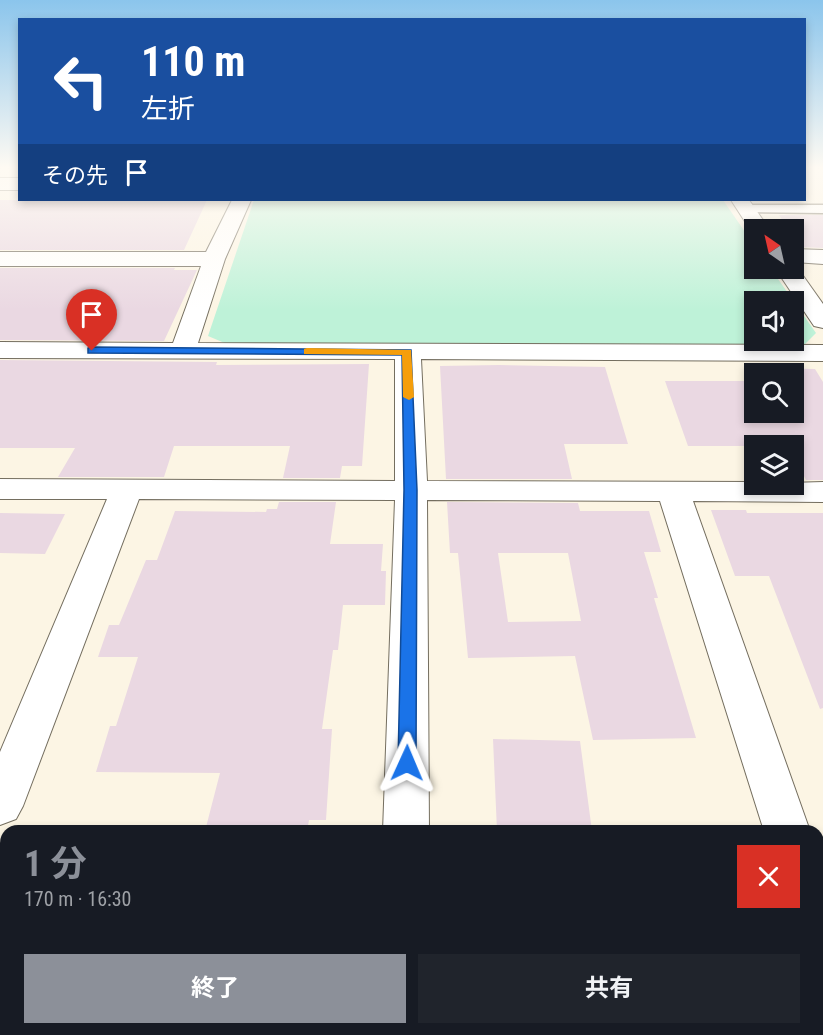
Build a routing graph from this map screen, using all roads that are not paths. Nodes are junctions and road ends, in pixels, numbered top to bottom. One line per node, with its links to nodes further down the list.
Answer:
1 (234, 214): 5 (street)
2 (804, 256): 3 (street)
3 (823, 256)
4 (0, 259): 5 (street)
5 (214, 259): 9 (street)
6 (794, 279): 7 (street)
7 (823, 321)
8 (0, 350): 9 (street)
9 (183, 351): 10 (street)
10 (408, 352): 11 (street); 14 (street)
11 (823, 353)
12 (127, 488): 13 (street); 14 (street); 17 (street)
13 (0, 489)
14 (411, 490): 15 (street); 18 (street)
15 (672, 491): 16 (street); 19 (street)
16 (823, 492)
17 (0, 806)
18 (406, 825)
19 (785, 825)

